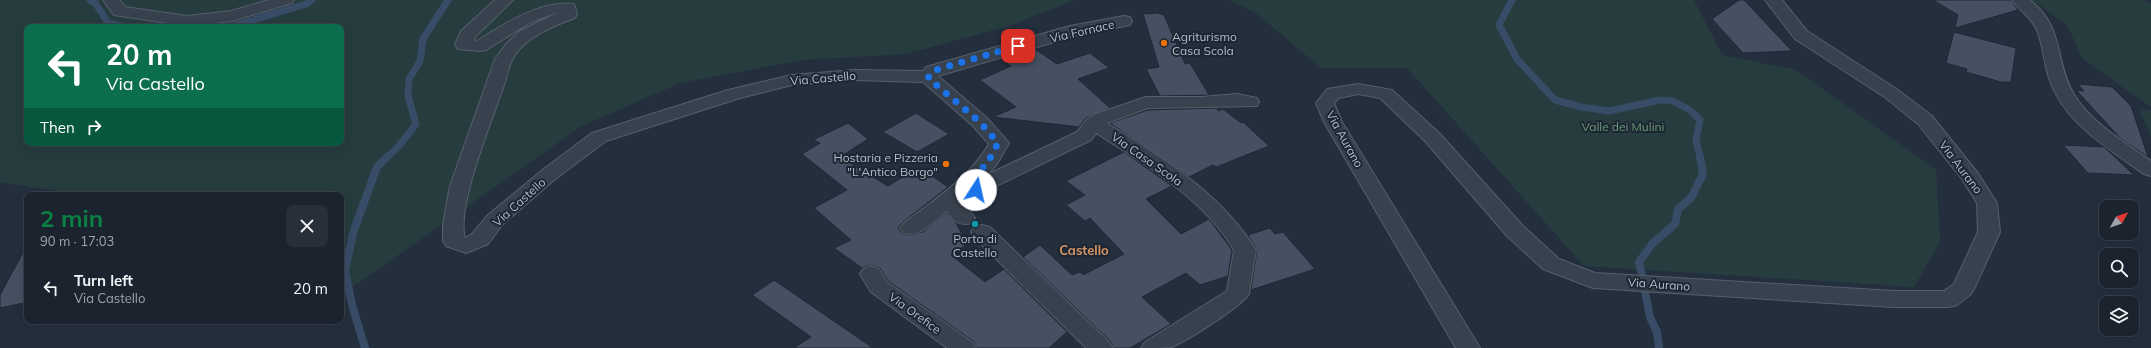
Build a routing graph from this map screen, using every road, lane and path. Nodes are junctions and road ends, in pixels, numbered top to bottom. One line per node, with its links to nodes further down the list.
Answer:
1 (111, 0): 2 (street)
2 (286, 0)
3 (505, 0): 7 (street, Via Castello)
4 (1773, 0): 17 (street, Via Aurano)
5 (2020, 0): 10 (street)
6 (1124, 21): 7 (street, Via Fornace)
7 (928, 78): 11 (street)
8 (1250, 102): 9 (street)
9 (1094, 123): 11 (street); 16 (street, Via Casa Scola)
10 (2151, 170)
11 (977, 180): 12 (street); 15 (street)
12 (911, 228)
13 (871, 274): 14 (street, Via Orefice)
14 (964, 348)
15 (1101, 348)
16 (1153, 348)
17 (1468, 348)

